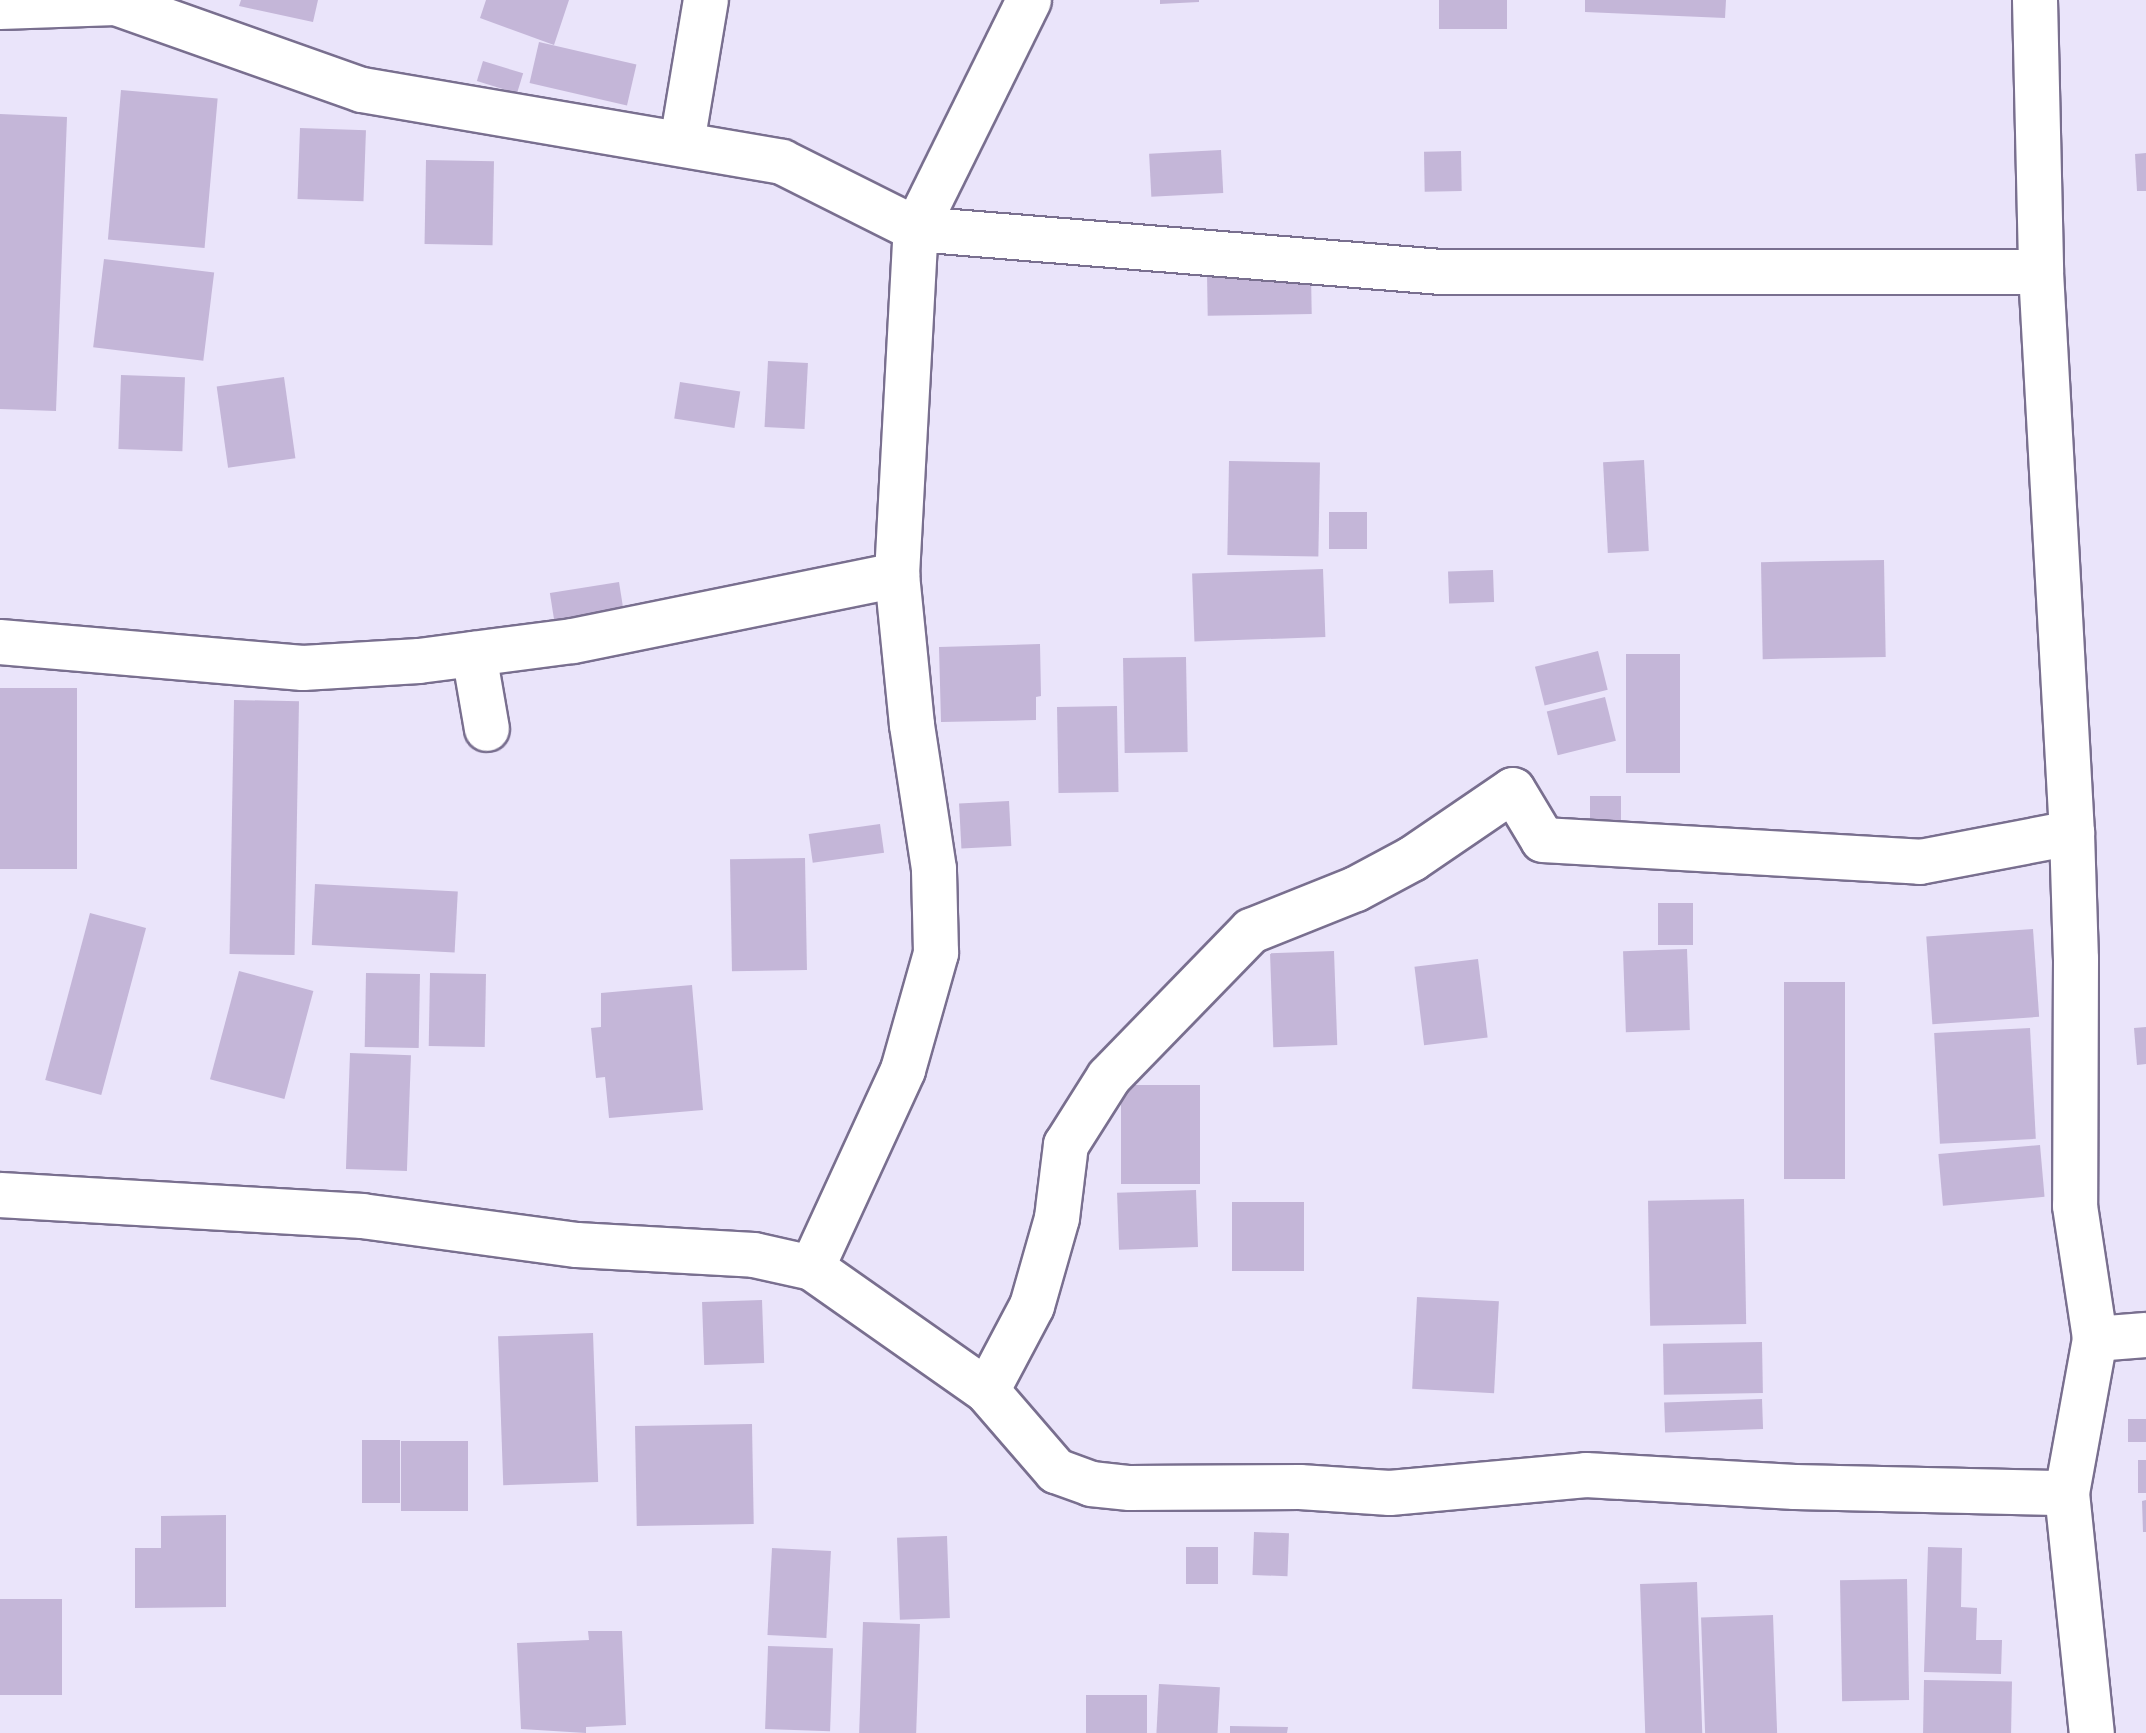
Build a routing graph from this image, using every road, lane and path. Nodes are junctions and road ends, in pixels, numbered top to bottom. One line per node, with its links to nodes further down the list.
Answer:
1 (706, 0): 6 (street)
2 (1029, 0): 7 (street)
3 (2035, 0): 8 (street)
4 (116, 1): 5 (street); 6 (street)
5 (0, 7)
6 (682, 143): 7 (street)
7 (916, 229): 8 (street); 9 (street)
8 (2041, 272): 13 (street)
9 (897, 575): 11 (street); 15 (street)
10 (0, 642): 11 (street)
11 (474, 654): 12 (street)
12 (487, 729)
13 (2072, 833): 17 (street); 18 (street)
14 (0, 1195): 15 (street)
15 (812, 1268): 18 (street)
16 (2146, 1335): 17 (street)
17 (2095, 1339): 19 (street)
18 (987, 1391): 19 (street)
19 (2067, 1493): 20 (street)
20 (2092, 1733)

